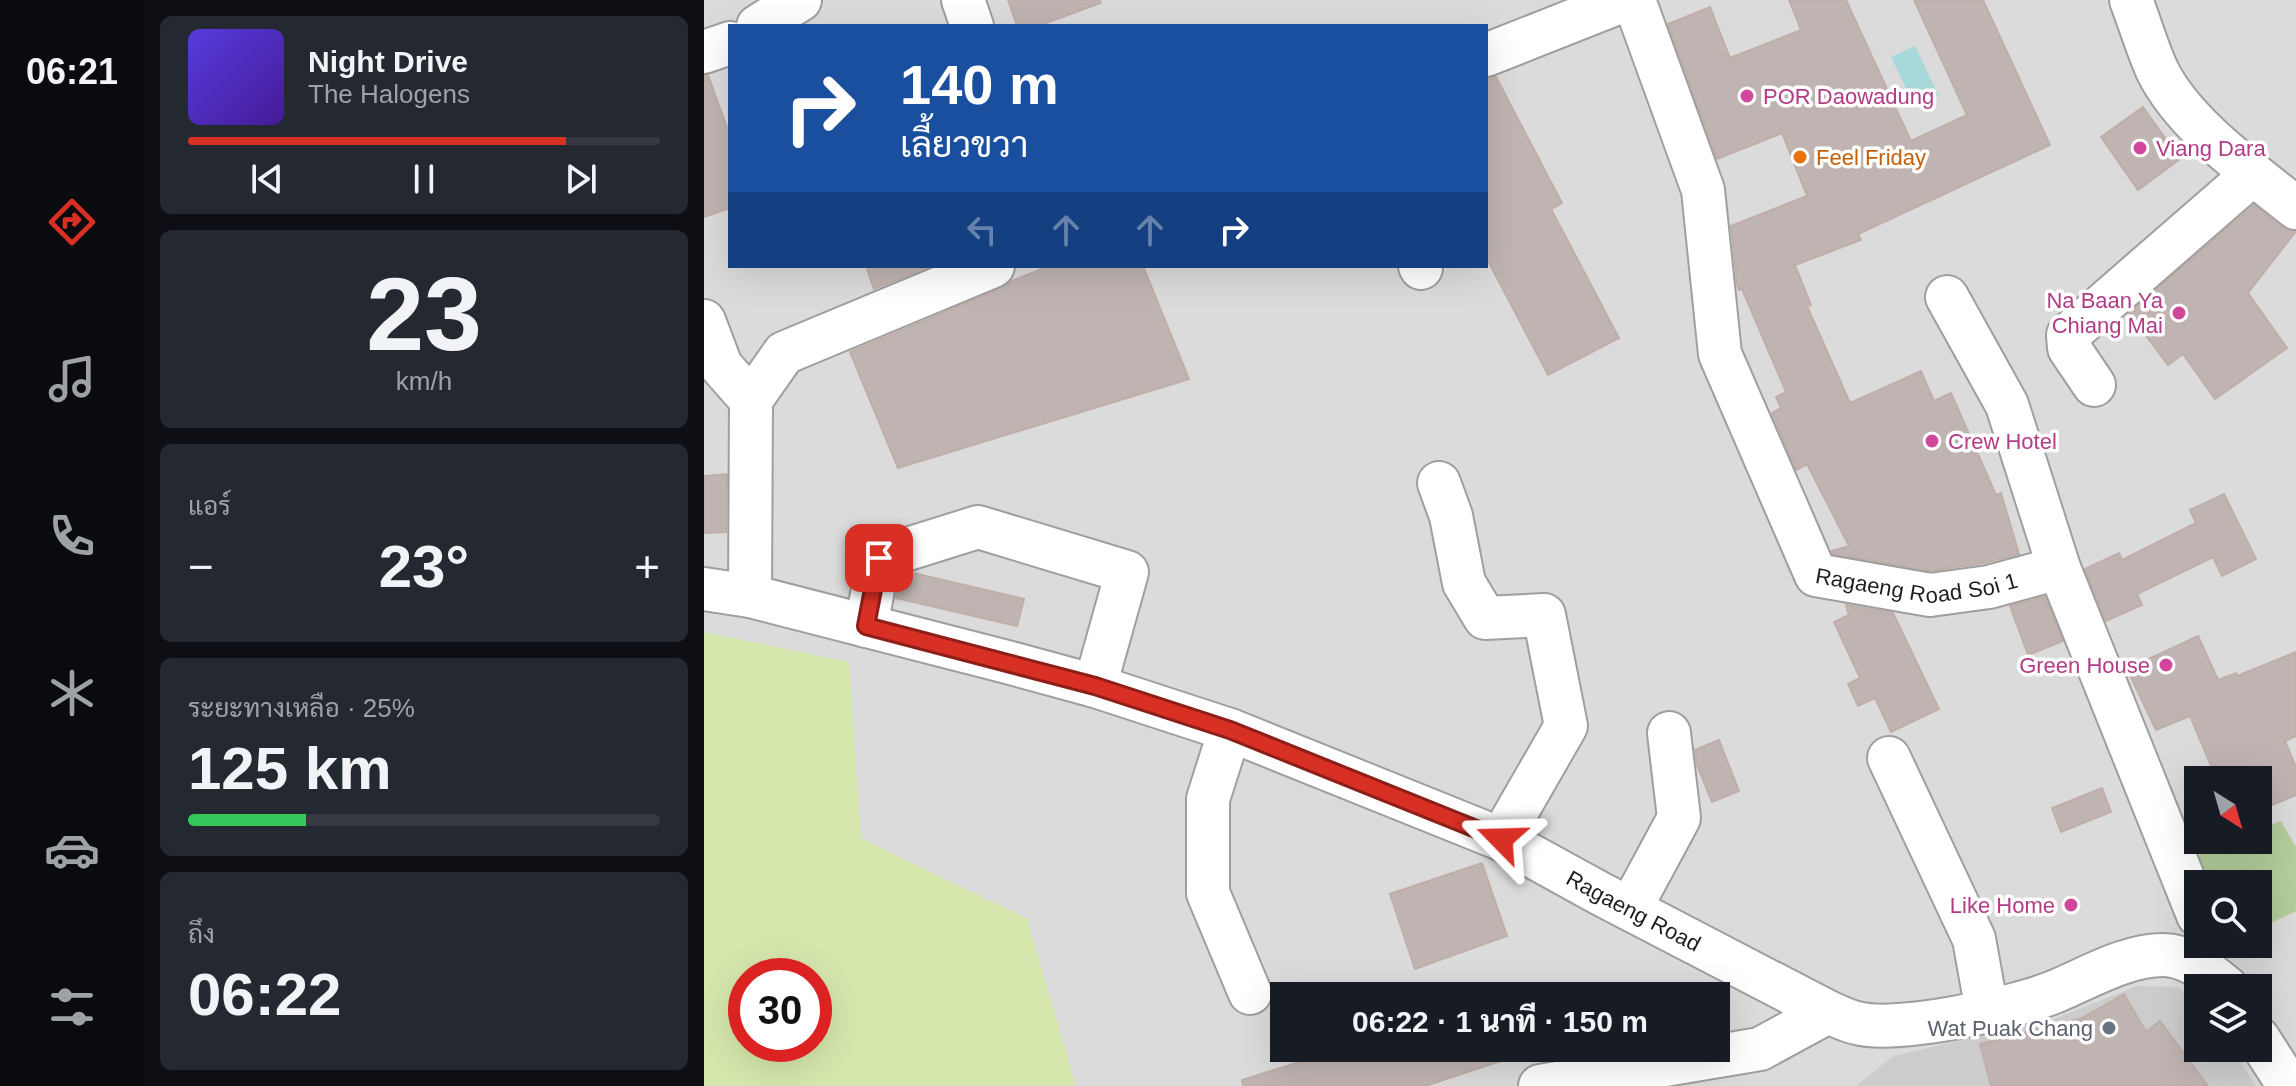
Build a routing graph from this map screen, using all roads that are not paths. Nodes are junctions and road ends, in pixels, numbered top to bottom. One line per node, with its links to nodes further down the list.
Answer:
1 (800, 0): 7 (street)
2 (963, 0): 8 (street)
3 (1625, 0): 6 (street)
4 (1634, 0): 20 (street, Ragaeng Road Soi 1)
5 (2131, 0): 12 (street)
6 (1532, 16): 11 (street)
7 (761, 24)
8 (971, 24)
9 (728, 44): 10 (street)
10 (704, 52)
11 (1488, 53)
12 (2253, 174): 13 (street); 17 (street)
13 (2296, 208)
14 (988, 268): 18 (street)
15 (1947, 297): 20 (street)
16 (704, 321): 18 (street)
17 (2094, 385)
18 (751, 400): 22 (street)
19 (1439, 483): 28 (street)
20 (2059, 568): 29 (street)
21 (704, 589): 22 (street, Ragaeng Road)
22 (750, 596): 23 (street, Ragaeng Road)
23 (866, 626): 24 (street, Ragaeng Road); 24 (street)
24 (1095, 686): 25 (street, Ragaeng Road)
25 (1230, 730): 28 (street, Ragaeng Road); 32 (street)
26 (1669, 733): 30 (street)
27 (1889, 758): 33 (street)
28 (1501, 839): 30 (street, Ragaeng Road)
29 (2184, 880)
30 (1630, 909): 34 (street, Ragaeng Road)
31 (2210, 974): 33 (street, Ragaeng Road)
32 (1250, 993)
33 (1987, 1011): 34 (street, Ragaeng Road)
34 (1828, 1012): 36 (street)
35 (2272, 1060): 38 (street)
36 (1592, 1082): 37 (street)
37 (1540, 1086)
38 (2289, 1086)

